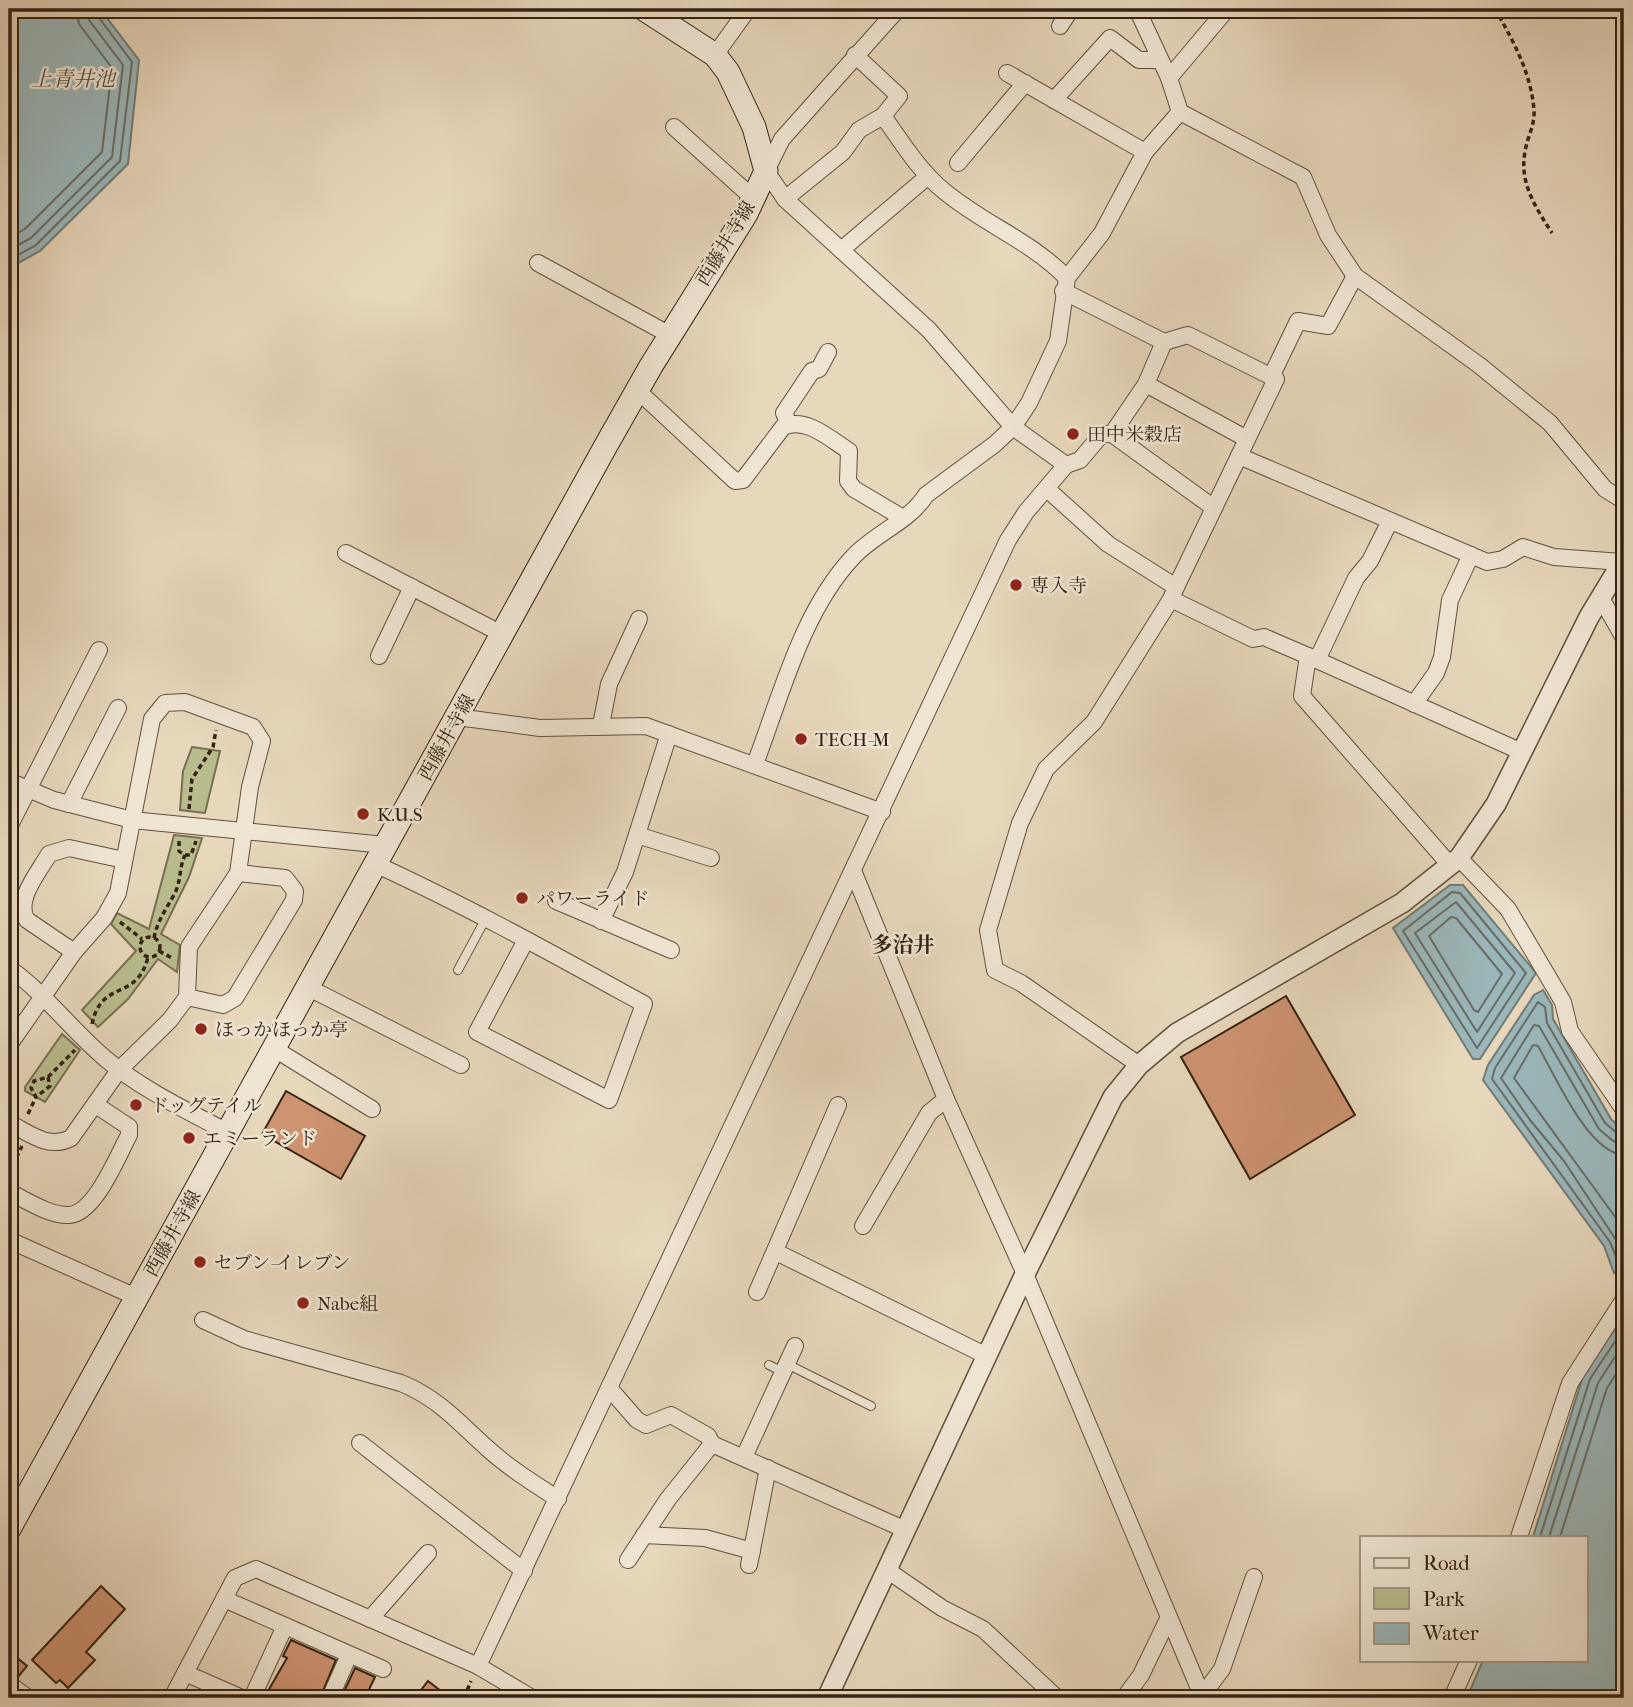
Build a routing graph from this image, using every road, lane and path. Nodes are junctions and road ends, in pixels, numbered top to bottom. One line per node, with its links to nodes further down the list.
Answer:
1 (644, 9): 9 (main road)
2 (747, 9): 9 (street)
3 (898, 9): 10 (street)
4 (1071, 9): 8 (street)
5 (1137, 9): 11 (street)
6 (1227, 9): 13 (street)
7 (1495, 9): 25 (path)
8 (1060, 26)
9 (715, 55): 21 (main road)
10 (855, 55): 17 (street); 21 (street)
11 (1160, 60): 13 (street); 15 (street)
12 (1007, 73): 14 (street)
13 (1169, 78): 16 (street)
14 (1024, 83): 15 (street); 20 (street)
15 (1054, 100): 19 (street)
16 (1180, 112): 19 (street); 28 (street)
17 (883, 116): 22 (street); 24 (street)
18 (674, 127): 23 (street)
19 (1145, 152): 29 (street)
20 (958, 163)
21 (766, 171): 23 (main road, 西藤井寺線); 24 (street)
22 (928, 177): 26 (street); 29 (street)
23 (753, 198): 30 (main road, 西藤井寺線)
24 (785, 199): 26 (street)
25 (1552, 233)
26 (841, 250): 37 (street)
27 (538, 263): 30 (street)
28 (1355, 276): 33 (street); 43 (street)
29 (1065, 284): 31 (street); 37 (street)
30 (670, 335): 35 (main road, 西藤井寺線)
31 (1164, 342): 33 (street); 34 (street)
32 (828, 352): 36 (street)
33 (1271, 377): 39 (street)
34 (1146, 383): 38 (street); 39 (street)
35 (637, 390): 36 (street); 54 (main road, 西藤井寺線)
36 (789, 424): 45 (street)
37 (1013, 427): 41 (street); 45 (street)
38 (1112, 434): 41 (street); 44 (street)
39 (1247, 439): 40 (street)
40 (1239, 456): 44 (street); 46 (street)
41 (1066, 465): 42 (street)
42 (1047, 489): 51 (street); 70 (street)
43 (1624, 501)
44 (1214, 508): 51 (street)
45 (903, 518): 66 (street)
46 (1390, 521): 48 (street); 58 (street)
47 (346, 553): 50 (street)
48 (1471, 555): 49 (street); 59 (street)
49 (1623, 562): 52 (street)
50 (412, 587): 54 (street); 57 (street)
51 (1173, 593): 58 (street); 103 (street)
52 (1601, 598): 55 (street); 65 (street)
53 (639, 619): 63 (street)
54 (502, 635): 62 (main road, 西藤井寺線)
55 (1624, 638)
56 (99, 650): 68 (street)
57 (379, 656)
58 (1312, 658): 59 (street); 80 (street)
59 (1414, 704): 65 (street)
60 (118, 708): 69 (street)
61 (219, 715): 71 (path); 72 (street); 74 (street)
62 (457, 717): 63 (street); 76 (main road, 西藤井寺線)
63 (601, 725): 64 (street)
64 (669, 734): 66 (street); 75 (street)
65 (1522, 752): 80 (street)
66 (755, 764): 70 (street)
67 (9, 781): 68 (street)
68 (27, 790): 69 (street); 73 (street)
69 (69, 804): 72 (street)
70 (882, 812): 82 (street)
71 (188, 815)
72 (132, 820): 74 (street); 79 (street)
73 (9, 827)
74 (244, 830): 76 (street); 81 (street)
75 (637, 835): 78 (street); 86 (street)
76 (380, 854): 85 (street); 95 (main road, 西藤井寺線)
77 (185, 855): 87 (path)
78 (711, 858)
79 (124, 860): 84 (street); 91 (street)
80 (1454, 861): 103 (street); 110 (street)
81 (238, 873): 97 (street); 97 (street)
82 (854, 873): 106 (street); 127 (street)
83 (555, 901): 86 (street)
84 (108, 912): 88 (path); 91 (street)
85 (485, 918): 89 (street); 94 (lane)
86 (601, 921): 90 (street)
87 (154, 938): 88 (path); 92 (path)
88 (142, 940): 92 (path)
89 (526, 940): 89 (street)
90 (671, 950)
91 (74, 952): 96 (street)
92 (148, 957): 98 (path)
93 (9, 968): 96 (street)
94 (458, 970)
95 (307, 987): 101 (main road, 西藤井寺線); 102 (street)
96 (43, 995): 99 (street); 104 (street)
97 (187, 997): 104 (street)
98 (91, 1026)
99 (12, 1035)
100 (79, 1043): 105 (path)
101 (273, 1048): 109 (street); 112 (main road, 西藤井寺線)
102 (461, 1065)
103 (1139, 1065): 119 (street)
104 (119, 1070): 107 (street); 112 (street)
105 (48, 1077): 105 (path)
106 (946, 1098): 116 (street); 119 (street)
107 (96, 1105): 113 (street); 115 (street)
108 (838, 1105): 118 (street)
109 (372, 1109)
110 (1624, 1110)
111 (9, 1123): 113 (street)
112 (227, 1132): 121 (main road, 西藤井寺線)
113 (29, 1133): 114 (path)
114 (9, 1173)
115 (9, 1192)
116 (863, 1226)
117 (9, 1240): 121 (street)
118 (776, 1252): 120 (street); 125 (street)
119 (1025, 1274): 125 (street); 145 (street)
120 (757, 1292)
121 (136, 1297): 134 (main road, 西藤井寺線)
122 (1624, 1299): 137 (street)
123 (203, 1320): 133 (street)
124 (795, 1346): 126 (street)
125 (987, 1356): 135 (street)
126 (780, 1367): 128 (lane); 131 (street)
127 (610, 1389): 130 (street); 133 (street)
128 (871, 1406)
129 (360, 1443): 141 (street)
130 (712, 1444): 131 (street); 136 (street)
131 (744, 1457): 132 (street)
132 (768, 1468): 135 (street); 136 (street)
133 (558, 1499): 141 (street)
134 (9, 1529)
135 (906, 1530): 140 (street)
136 (644, 1535): 139 (street)
137 (1519, 1536)
138 (428, 1553): 144 (street)
139 (628, 1560)
140 (887, 1570): 160 (street); 161 (street)
141 (524, 1571): 149 (street)
142 (1254, 1577): 153 (street)
143 (224, 1599): 144 (street); 146 (street); 151 (street)
144 (370, 1619): 149 (street)
145 (1168, 1619): 153 (street); 162 (street)
146 (285, 1626): 147 (street); 157 (street)
147 (349, 1655): 150 (street); 158 (street)
148 (1468, 1662): 163 (street)
149 (478, 1666): 159 (street)
150 (383, 1669)
151 (185, 1673): 155 (street); 156 (street)
152 (9, 1685): 154 (street)
153 (1203, 1697)
154 (28, 1698)
155 (172, 1698)
156 (242, 1698)
157 (252, 1698)
158 (330, 1698)
159 (532, 1698)
160 (827, 1698)
161 (1057, 1698)
162 (1124, 1698)
163 (1452, 1698)

